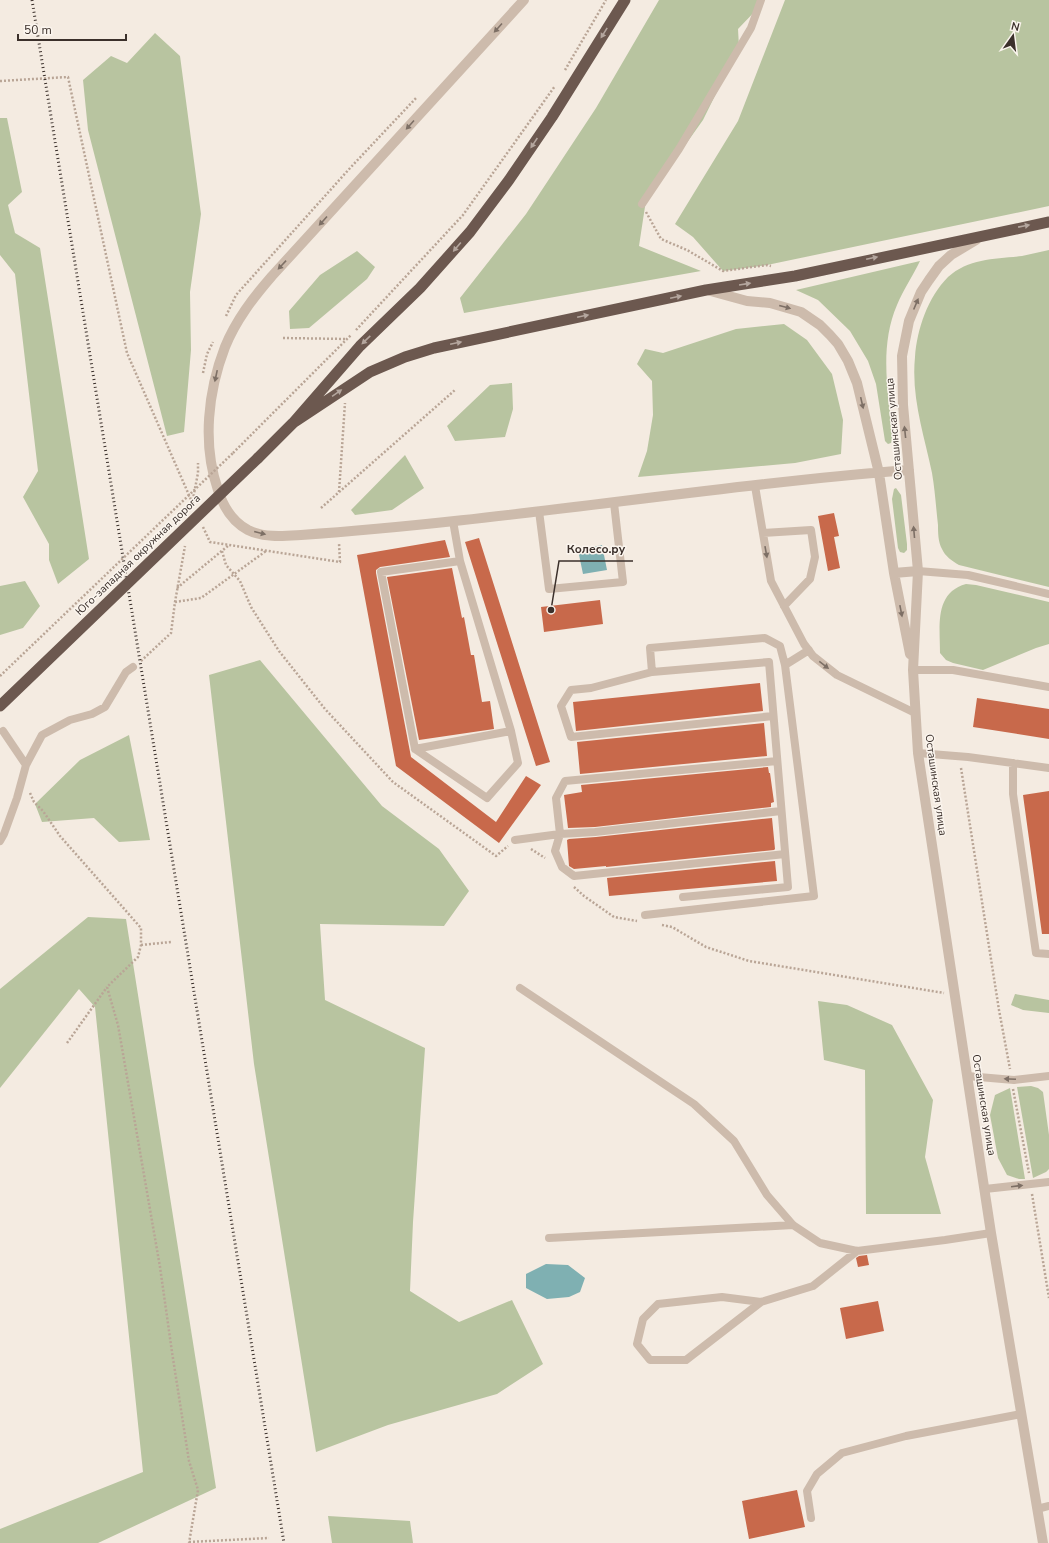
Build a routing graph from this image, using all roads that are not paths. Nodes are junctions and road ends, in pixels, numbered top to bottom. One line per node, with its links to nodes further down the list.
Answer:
1 (524, 0): 14 (street, one-way to 14)
2 (625, 0): 8 (highway, one-way to 8)
3 (761, 0): 4 (lane)
4 (642, 204)
5 (1049, 222): 6 (highway, one-way to 5)
6 (1000, 231): 7 (highway, one-way to 6); 9 (street, Осташинская улица, one-way to 6)
7 (706, 290): 8 (highway, one-way to 7); 10 (street, Осташинская улица, one-way to 10)
8 (293, 423): 27 (highway, Юго-западная окружная дорога, bridge)
9 (909, 470): 10 (street); 17 (street, Осташинская улица, one-way to 9)
10 (879, 473): 11 (street); 18 (street, Осташинская улица)
11 (755, 486): 12 (street); 15 (lane)
12 (614, 502): 13 (street); 13 (lane)
13 (539, 511): 14 (street)
14 (453, 521): 16 (lane)
15 (763, 534): 20 (lane, one-way to 20); 20 (lane)
16 (460, 561): 31 (lane); 32 (lane)
17 (918, 571): 18 (street); 19 (lane); 24 (street, Осташинская улица)
18 (894, 573): 24 (street, Осташинская улица, one-way to 24)
19 (1049, 594)
20 (784, 606): 21 (lane)
21 (809, 650): 22 (lane); 28 (lane, one-way to 28)
22 (785, 665): 25 (lane); 44 (lane)
23 (133, 667): 36 (lane)
24 (913, 670): 26 (lane); 28 (street, Осташинская улица)
25 (652, 672): 29 (lane); 29 (lane)
26 (1049, 687)
27 (0, 706)
28 (915, 714): 33 (street, Осташинская улица)
29 (773, 716): 34 (lane)
30 (2, 731): 36 (lane)
31 (511, 731): 32 (lane); 32 (lane)
32 (415, 749)
33 (918, 753): 35 (lane); 47 (street, Осташинская улица)
34 (777, 760): 38 (lane); 39 (lane)
35 (1013, 763): 37 (lane); 45 (lane)
36 (26, 765): 41 (lane)
37 (1049, 768)
38 (781, 811): 39 (lane); 42 (lane)
39 (560, 834): 40 (lane); 42 (lane)
40 (515, 840)
41 (0, 842)
42 (785, 854): 43 (lane)
43 (683, 897)
44 (645, 915)
45 (1049, 954)
46 (520, 988): 51 (lane)
47 (967, 1076): 48 (lane, one-way to 47); 50 (street, Осташинская улица)
48 (1049, 1076)
49 (1049, 1182): 50 (lane, one-way to 49)
50 (985, 1189): 52 (street, Осташинская улица)
51 (793, 1225): 53 (lane); 54 (lane)
52 (991, 1233): 54 (lane); 56 (street, Осташинская улица)
53 (549, 1238)
54 (857, 1250): 55 (lane)
55 (761, 1302): 55 (lane)
56 (1021, 1414): 58 (street, Осташинская улица); 59 (lane)
57 (1049, 1506): 58 (lane)
58 (1037, 1509): 60 (street, Осташинская улица)
59 (811, 1518)
60 (1043, 1543)

